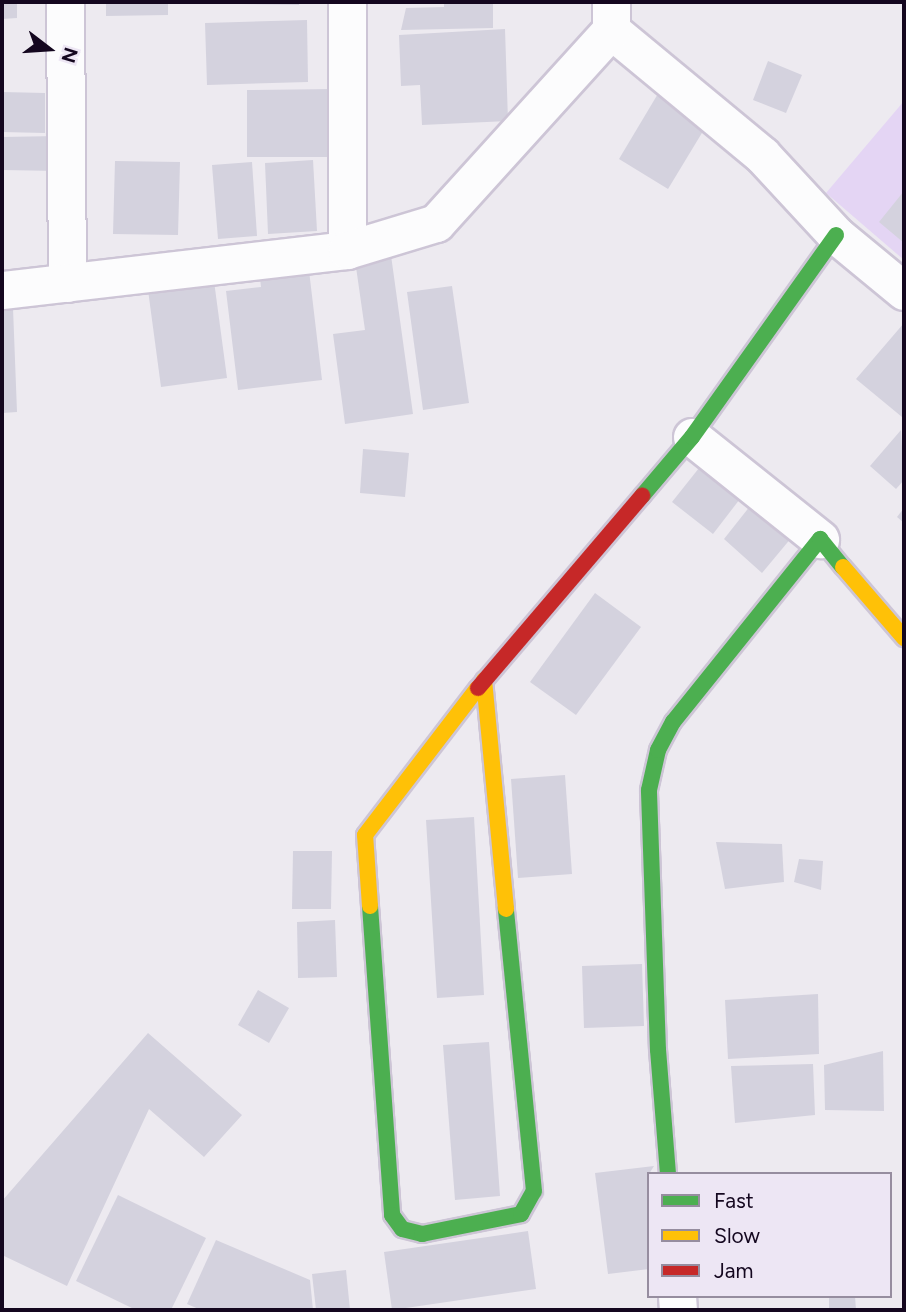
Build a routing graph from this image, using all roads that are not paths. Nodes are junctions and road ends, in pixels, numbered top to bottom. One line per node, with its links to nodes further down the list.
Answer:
1 (65, 2): 6 (street)
2 (347, 2): 5 (street)
3 (611, 16): 4 (street); 5 (street)
4 (836, 235): 8 (street); 9 (street)
5 (347, 250): 6 (street)
6 (67, 283): 7 (street)
7 (2, 289)
8 (904, 291)
9 (692, 438): 10 (street); 12 (street)
10 (820, 539): 11 (street); 13 (street)
11 (904, 638)
12 (484, 680): 12 (street)
13 (668, 1172)

